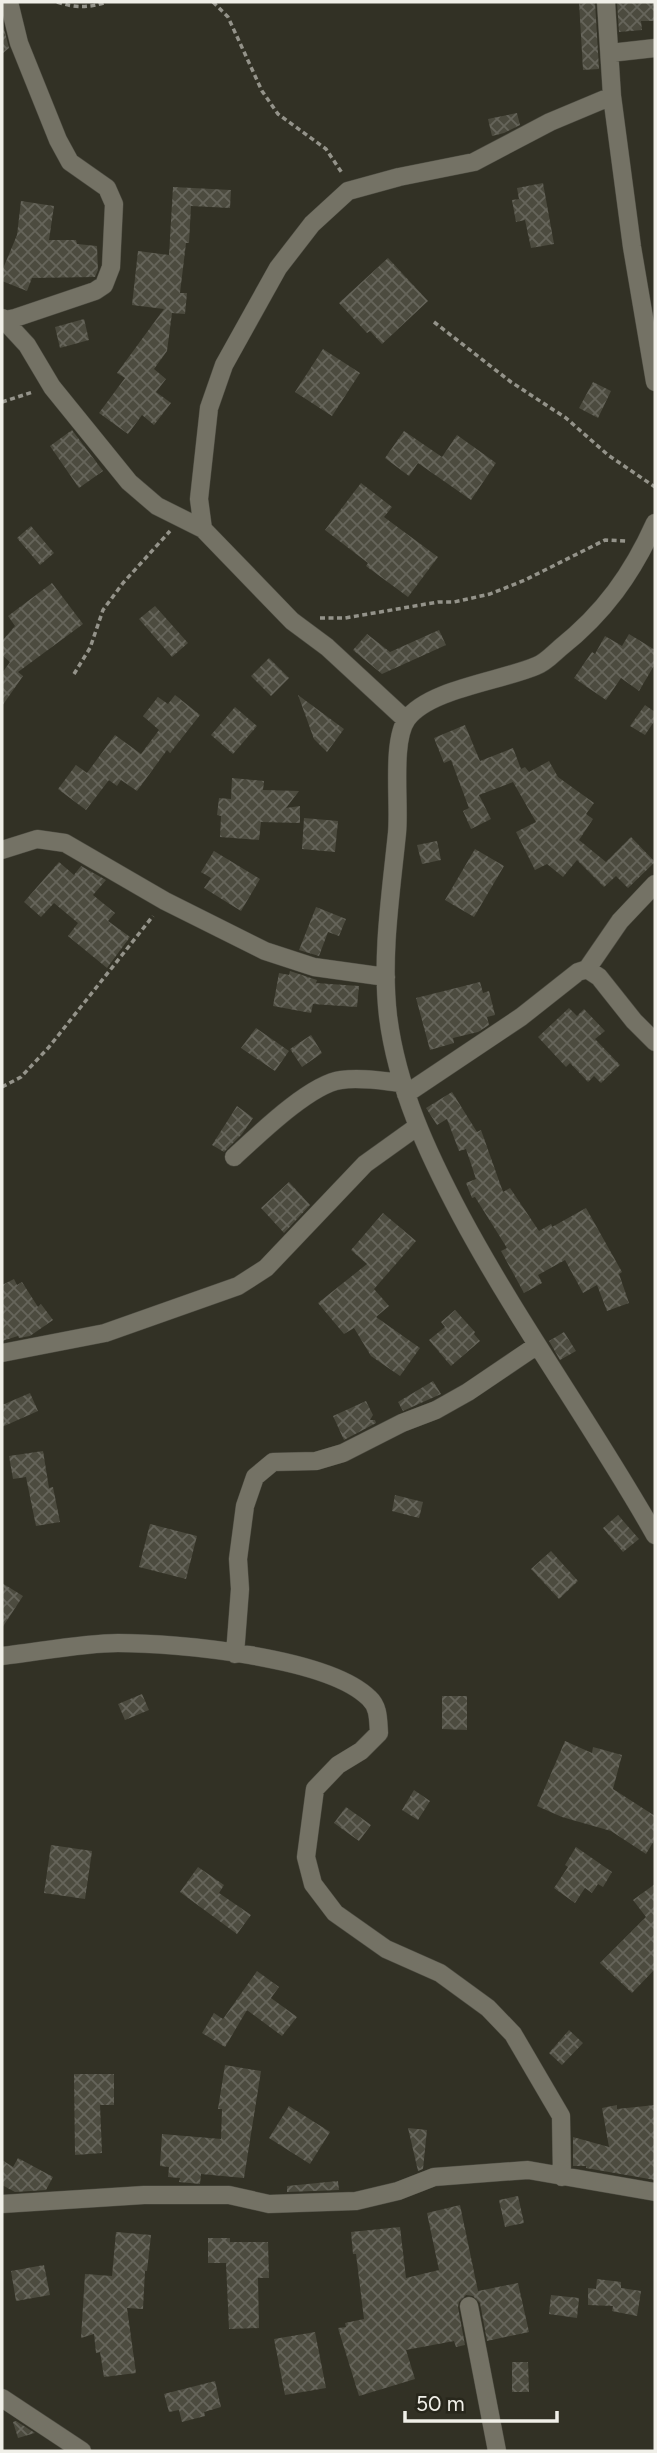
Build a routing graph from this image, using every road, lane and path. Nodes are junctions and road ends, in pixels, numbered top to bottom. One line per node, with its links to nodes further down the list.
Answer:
1 (9, 2): 10 (street)
2 (57, 2): 3 (path)
3 (107, 2)
4 (213, 2): 9 (path)
5 (607, 2): 7 (street)
6 (655, 48): 7 (street)
7 (610, 53): 8 (street)
8 (612, 96): 9 (street); 12 (street)
9 (348, 191): 18 (street)
10 (3, 319): 13 (street)
11 (434, 322): 15 (path)
12 (655, 382)
13 (52, 387): 14 (path); 16 (street)
14 (2, 402)
15 (655, 487)
16 (180, 519): 18 (street); 21 (path)
17 (655, 523): 19 (street)
18 (203, 528): 20 (street)
19 (646, 543): 20 (path); 22 (street)
20 (292, 621): 22 (street)
21 (75, 674)
22 (406, 720): 27 (street)
23 (2, 850): 25 (street)
24 (655, 884): 26 (street)
25 (165, 901): 27 (street); 29 (path)
26 (587, 969): 28 (street); 30 (street)
27 (386, 977): 30 (street)
28 (655, 1042)
29 (2, 1087)
30 (404, 1089): 31 (street); 32 (street)
31 (418, 1126): 33 (street); 34 (street)
32 (234, 1157)
33 (536, 1346): 35 (street); 36 (street)
34 (2, 1353)
35 (655, 1535)
36 (235, 1654): 37 (street); 38 (street)
37 (2, 1656)
38 (562, 2177): 39 (street); 40 (street)
39 (655, 2192)
40 (2, 2204)
41 (469, 2306): 44 (street)
42 (2, 2398): 43 (street)
43 (82, 2451)
44 (498, 2451)

